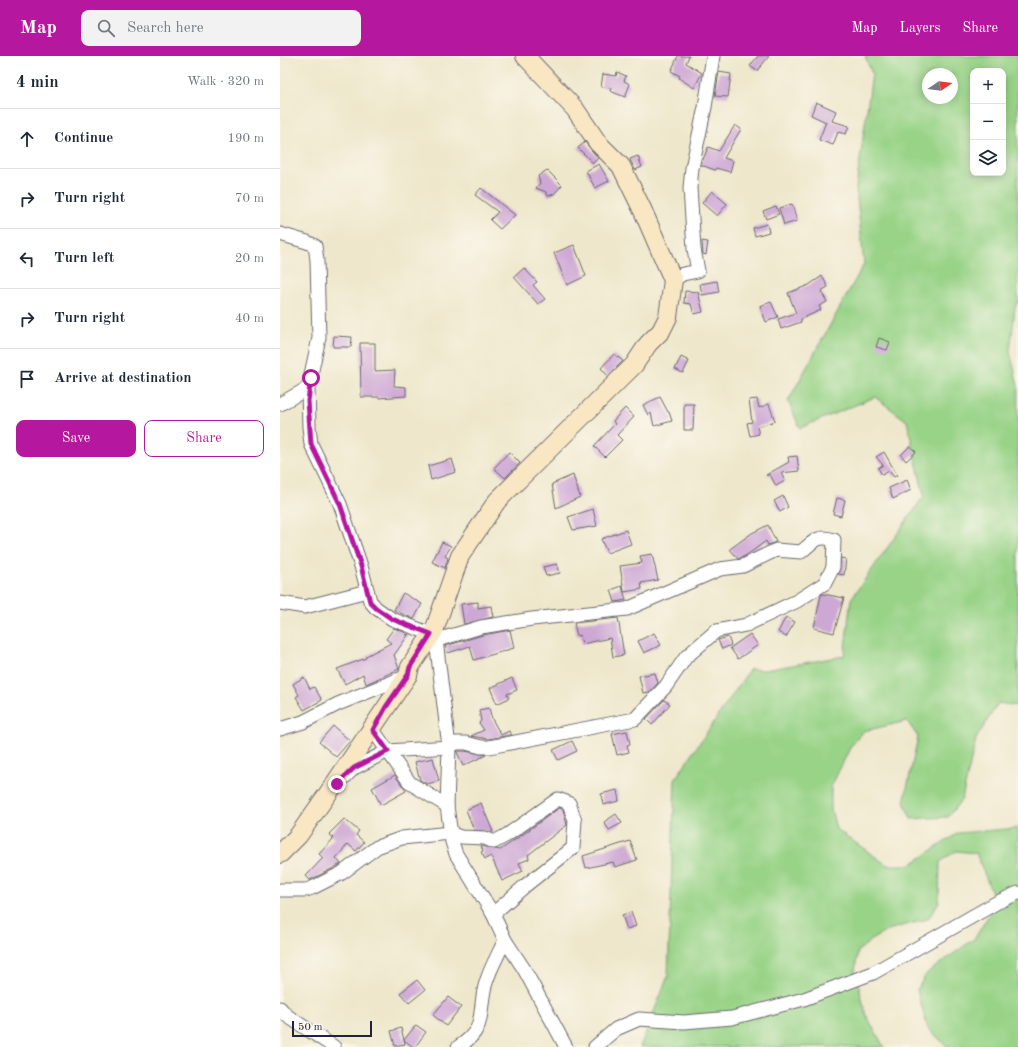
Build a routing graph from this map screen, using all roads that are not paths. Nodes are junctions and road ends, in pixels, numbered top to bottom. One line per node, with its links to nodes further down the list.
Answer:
1 (525, 56): 4 (main road)
2 (713, 56): 4 (street)
3 (280, 234): 5 (street)
4 (673, 280): 9 (main road)
5 (308, 388): 6 (street); 7 (street)
6 (280, 404)
7 (367, 591): 8 (street); 9 (street)
8 (280, 603)
9 (434, 635): 10 (main road); 15 (street); 15 (street)
10 (408, 675): 11 (street); 12 (main road)
11 (370, 691): 12 (street); 13 (street)
12 (386, 707): 14 (main road)
13 (280, 729)
14 (373, 730): 16 (street); 17 (main road)
15 (449, 747): 16 (street); 18 (street)
16 (388, 751): 17 (street); 18 (street)
17 (329, 792): 20 (main road)
18 (447, 806): 19 (street)
19 (450, 833): 21 (street); 23 (street); 23 (street)
20 (280, 854)
21 (280, 890)
22 (1018, 893): 29 (street)
23 (494, 914): 24 (street)
24 (505, 940): 27 (street); 28 (street)
25 (280, 1008): 26 (street)
26 (334, 1047)
27 (458, 1047)
28 (566, 1047)
29 (595, 1047)

